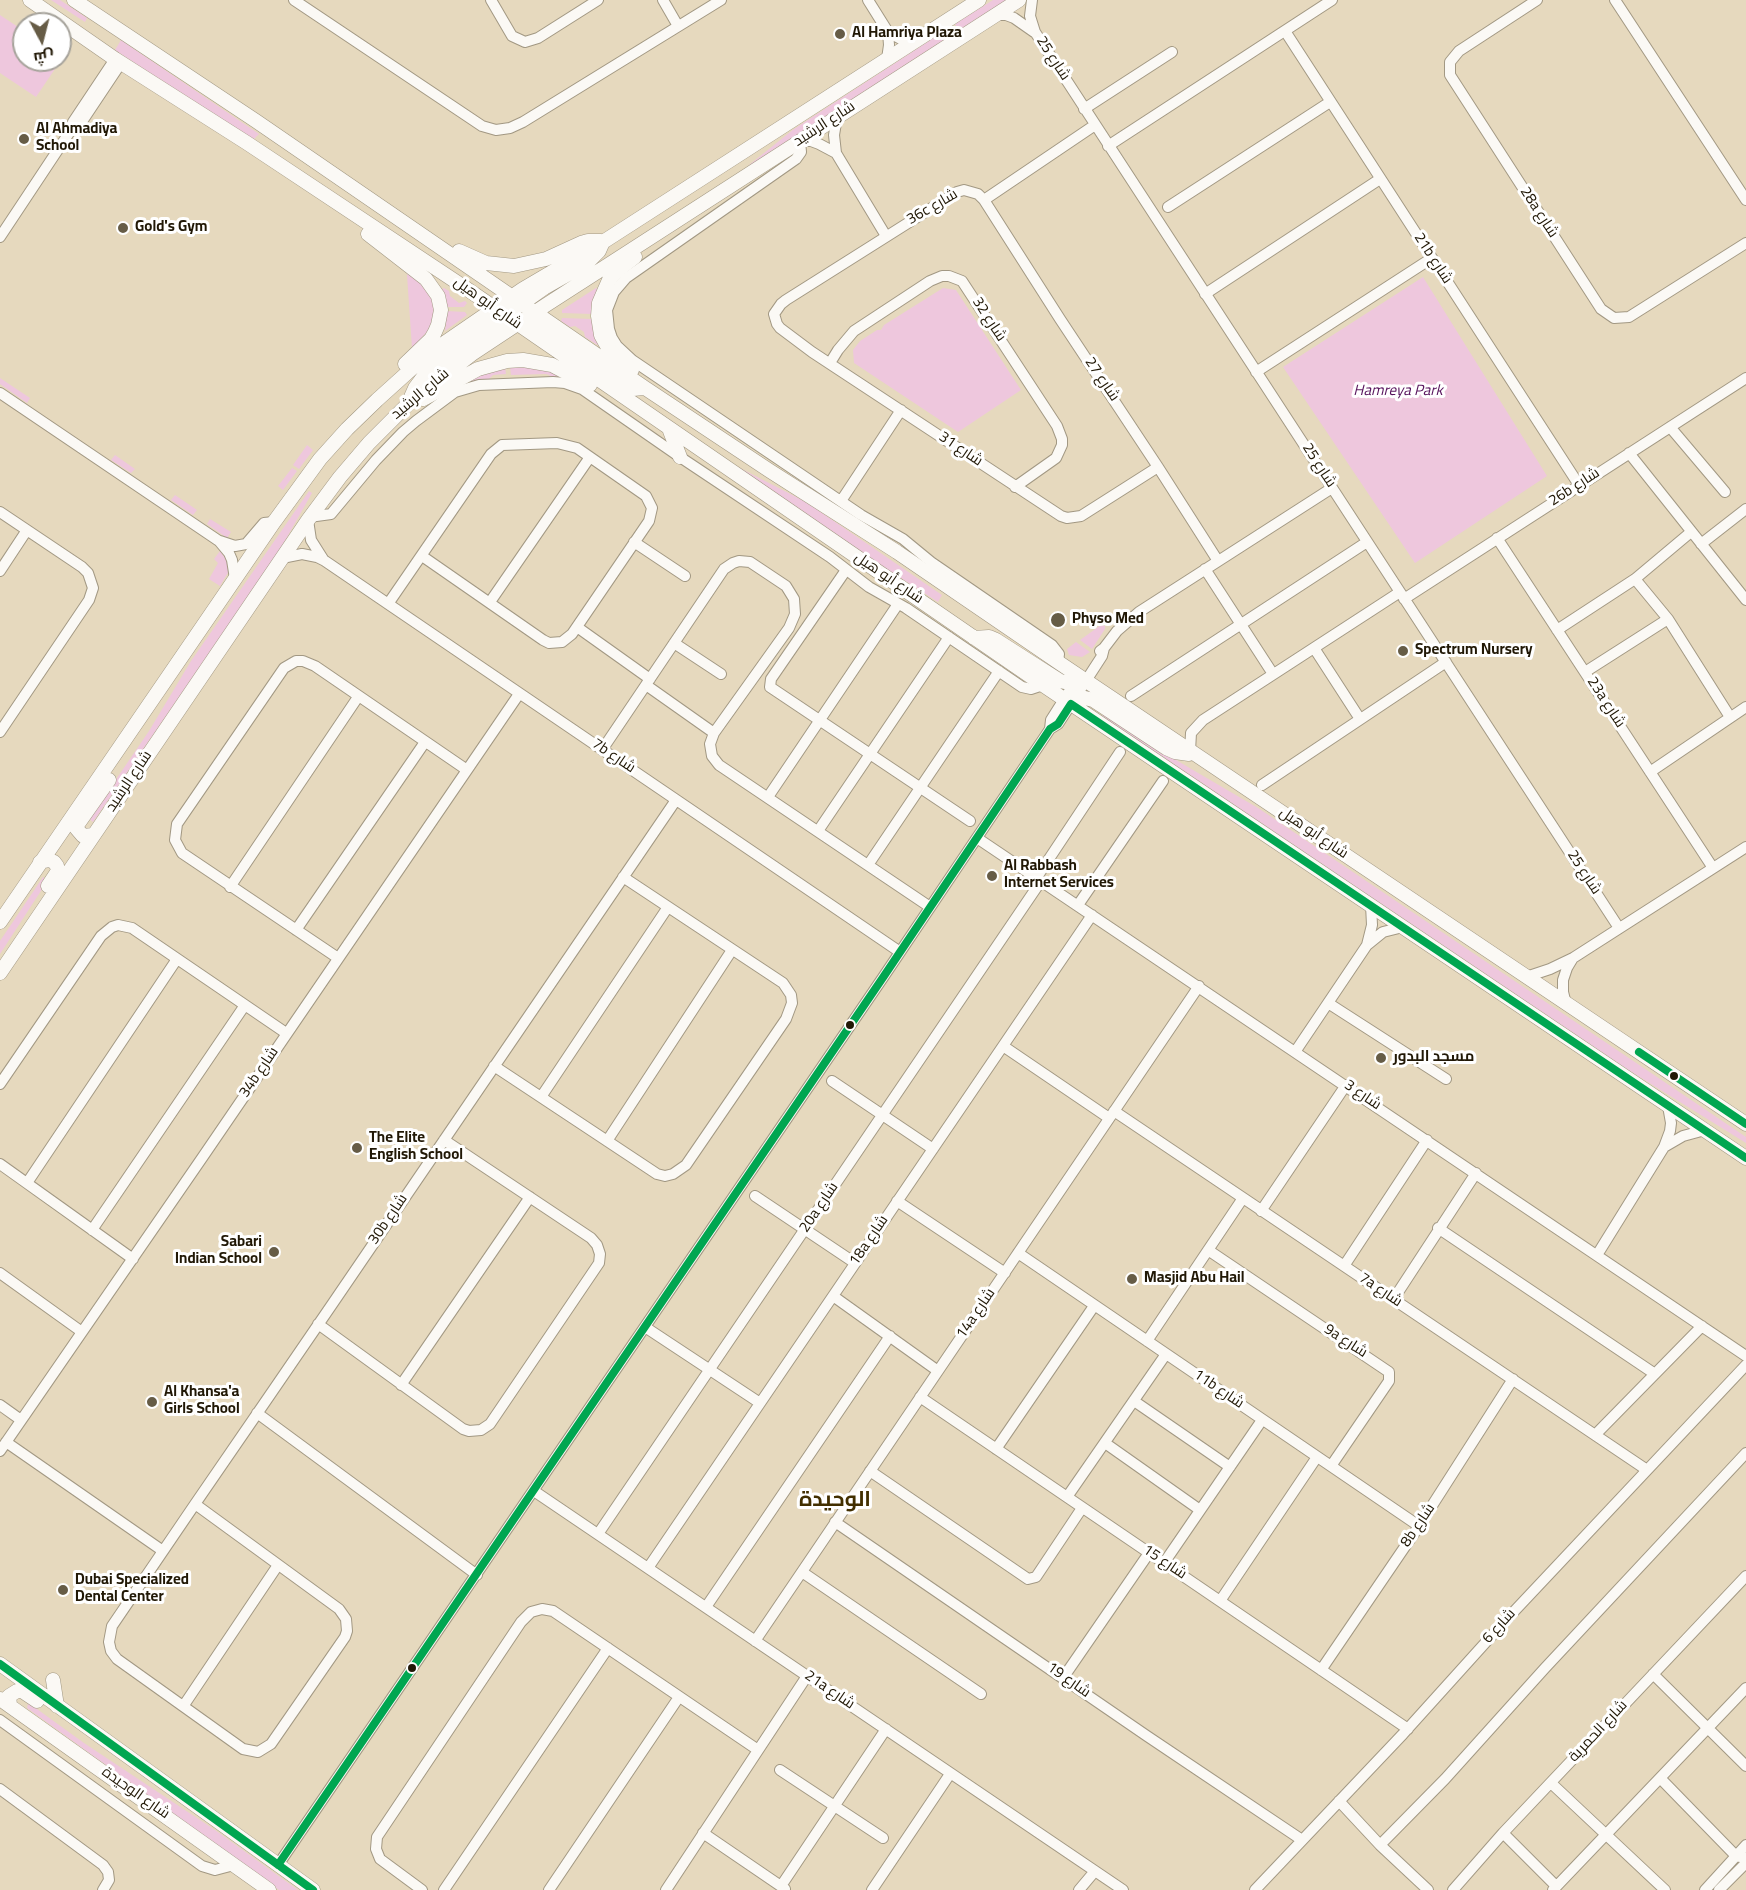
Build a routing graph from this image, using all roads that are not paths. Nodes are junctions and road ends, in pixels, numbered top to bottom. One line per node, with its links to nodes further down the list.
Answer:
1 (30, 0): 23 (main road, شارع أبو هيل)
2 (74, 0): 37 (main road, شارع أبو هيل)
3 (491, 0): 4 (street)
4 (598, 0)
5 (663, 0): 16 (street)
6 (721, 0): 16 (street)
7 (868, 0): 17 (street)
8 (979, 0): 20 (main road, شارع الرشيد)
9 (1019, 0): 15 (main road, شارع الرشيد)
10 (1032, 0): 18 (street, شارع 25)
11 (1332, 0): 19 (street)
12 (1537, 0): 42 (street, 28a شارع)
13 (1615, 0): 34 (street)
14 (301, 2): 16 (street)
15 (993, 15): 18 (street); 26 (main road, شارع الرشيد)
16 (678, 26)
17 (888, 32): 20 (street); 22 (street)
18 (1035, 32): 25 (street, شارع 25)
19 (1286, 32): 24 (street, 21b شارع); 29 (street)
20 (910, 44): 22 (main road, شارع الرشيد)
21 (1172, 52): 25 (street)
22 (887, 59): 41 (main road, شارع الرشيد)
23 (118, 61): 31 (main road, شارع أبو هيل); 39 (street)
24 (1330, 102): 32 (street, 21b شارع); 35 (street)
25 (1084, 109): 27 (street, شارع 25)
26 (837, 117): 28 (main road, شارع الرشيد); 30 (street)
27 (1095, 125): 29 (street, شارع 25); 33 (street, 36c شارع)
28 (800, 141): 30 (street); 40 (main road, شارع الرشيد); 62 (street)
29 (1108, 146): 44 (street, شارع 25)
30 (836, 153): 38 (street)
31 (287, 170): 36 (main road, شارع أبو هيل); 45 (main road)
32 (1380, 179): 43 (street, 21b شارع); 44 (street)
33 (984, 200): 38 (street, 36c شارع); 63 (street, شارع 27)
34 (1746, 200)
35 (1168, 207)
36 (345, 208): 45 (main road, شارع أبو هيل); 51 (main road)
37 (410, 226): 41 (main road); 45 (main road, شارع أبو هيل)
38 (886, 236): 46 (street, 36c شارع)
39 (0, 237)
40 (649, 238): 47 (main road, شارع الرشيد); 52 (main road)
41 (603, 242): 45 (main road)
42 (1746, 243)
43 (1432, 258): 49 (street); 64 (street, 21b شارع)
44 (1205, 294): 49 (street, شارع 25)
45 (509, 306): 47 (main road, شارع أبو هيل); 47 (main road, شارع أبو هيل); 51 (main road, شارع الرشيد); 55 (main road)
46 (774, 314): 48 (street, شارع 31)
47 (526, 318): 52 (main road); 53 (main road, شارع أبو هيل); 55 (main road, شارع الرشيد)
48 (830, 363): 56 (street, شارع 31); 65 (street, شارع 32)
49 (1256, 372): 66 (street, شارع 25)
50 (1746, 378): 57 (street, 26b شارع)
51 (395, 384): 72 (main road, شارع الرشيد)
52 (645, 388): 62 (main road, شارع أبو هيل)
53 (615, 392): 55 (main road); 58 (main road, شارع أبو هيل)
54 (0, 393): 76 (street)
55 (410, 402): 71 (main road, شارع الرشيد)
56 (901, 410): 65 (street, شارع 31); 68 (street)
57 (1670, 427): 59 (street, 26b شارع); 67 (street)
58 (670, 430): 61 (main road); 100 (main road, شارع أبو هيل)
59 (1629, 453): 64 (street, 26b شارع); 74 (street)
60 (590, 457): 77 (street); 80 (street); 92 (street)
61 (680, 457): 71 (street); 85 (street)
62 (774, 465): 68 (street); 103 (main road, شارع أبو هيل)
63 (1158, 467): 65 (street, شارع 31); 83 (street, شارع 27)
64 (1579, 485): 75 (street, 26b شارع)
65 (1015, 487)
66 (1332, 488): 78 (street, شارع 25); 83 (street)
67 (1725, 492)
68 (841, 501): 103 (street)
69 (1746, 509): 79 (street)
70 (0, 512): 73 (street)
71 (308, 519): 81 (main road, شارع الرشيد); 82 (street, 7b شارع)
72 (274, 522): 76 (street); 88 (main road, شارع الرشيد)
73 (27, 530): 86 (street); 121 (street)
74 (1691, 532): 79 (street); 89 (street)
75 (1497, 538): 90 (street, 26b شارع); 98 (street, 23a شارع)
76 (219, 541): 88 (street)
77 (634, 542): 87 (street); 97 (street)
78 (1367, 542): 90 (street, شارع 25); 96 (street)
79 (1701, 544): 91 (street)
80 (422, 556): 92 (street); 93 (street)
81 (282, 558): 82 (street, 7b شارع); 137 (main road, شارع الرشيد)
82 (325, 561): 93 (street, 7b شارع)
83 (1218, 561): 84 (street)
84 (1205, 569): 96 (street); 109 (street)
85 (846, 570): 94 (street); 119 (street)
86 (0, 571)
87 (686, 576)
88 (235, 579): 120 (main road, شارع الرشيد)
89 (1635, 579): 95 (street); 98 (street)
90 (1402, 596): 102 (street, 26b شارع); 104 (street, شارع 25)
91 (1746, 600)
92 (490, 602): 97 (street)
93 (388, 604): 112 (street, 7b شارع)
94 (898, 604): 99 (street); 119 (street)
95 (1668, 619): 106 (street); 117 (street)
96 (1240, 624): 108 (street); 113 (street)
97 (577, 627): 110 (street)
98 (1557, 630): 106 (street, 23a شارع)
99 (949, 637): 105 (street); 127 (street)
100 (974, 638): 109 (main road); 111 (main road, شارع أبو هيل)
101 (674, 643): 107 (street); 110 (street); 122 (street)
102 (1314, 648): 108 (street, 26b شارع); 118 (street)
103 (1058, 662): 109 (main road, شارع أبو هيل)
104 (1446, 662): 118 (street); 153 (street, شارع 25)
105 (999, 671): 111 (street); 132 (street)
106 (1585, 672): 129 (street, 23a شارع)
107 (721, 674)
108 (1273, 675): 126 (street, 26b شارع)
109 (1077, 678): 115 (street); 126 (main road, شارع أبو هيل)
110 (648, 682): 122 (street); 124 (street)
111 (1043, 685): 115 (main road, شارع أبو هيل)
112 (519, 694): 124 (street, 7b شارع); 128 (street, 34b شارع)
113 (1131, 696)
114 (358, 697): 123 (street); 145 (street); 145 (street)
115 (1070, 700): 126 (main road); 138 (street); 147 (main road, شارع أبو هيل)
116 (1746, 707): 117 (street)
117 (1730, 717): 129 (street)
118 (1360, 719): 131 (street)
119 (820, 720): 127 (street); 133 (street)
120 (138, 723): 137 (main road); 140 (main road, شارع الرشيد)
121 (0, 732)
122 (712, 739): 133 (street)
123 (425, 742): 128 (street); 154 (street)
124 (602, 750): 134 (street, 7b شارع)
125 (1120, 752): 144 (street, 20a شارع)
126 (1192, 753): 163 (main road, شارع أبو هيل)
127 (870, 754): 132 (street); 136 (street)
128 (467, 770): 159 (street, 34b شارع)
129 (1650, 772): 142 (street, 23a شارع)
130 (1163, 781): 146 (street)
131 (1262, 785)
132 (921, 787): 135 (street); 141 (street)
133 (768, 797): 136 (street)
134 (676, 800): 143 (street, 30b شارع); 157 (street, 7b شارع)
135 (970, 821)
136 (818, 831): 141 (street)
137 (93, 835): 158 (main road, شارع الرشيد)
138 (977, 838): 144 (street, شارع 3); 149 (street)
139 (1746, 847): 142 (street)
140 (40, 862): 151 (main road, شارع الرشيد); 158 (main road)
141 (868, 865): 149 (street)
142 (1713, 868): 153 (street)
143 (623, 877): 148 (street); 171 (street, 30b شارع)
144 (1039, 879): 146 (street, شارع 3); 179 (street, 20a شارع)
145 (230, 887): 154 (street)
146 (1078, 905): 150 (street, شارع 3)
147 (1371, 905): 152 (main road, شارع أبو هيل); 155 (street)
148 (668, 907): 156 (street); 176 (street)
149 (930, 907): 157 (street)
150 (1092, 915): 164 (street, شارع 3); 169 (street, 18a شارع)
151 (0, 922)
152 (1403, 927): 155 (street); 177 (main road, شارع أبو هيل)
153 (1619, 928): 160 (street)
154 (296, 930): 159 (street)
155 (1367, 945): 165 (street)
156 (732, 950): 184 (street); 184 (street)
157 (900, 952): 213 (street)
158 (10, 958): 162 (main road, شارع الرشيد)
159 (338, 958): 168 (street, 34b شارع)
160 (1573, 958): 163 (street); 166 (street)
161 (177, 959): 167 (street); 174 (street); 191 (street)
162 (0, 973)
163 (1526, 977): 166 (main road, شارع أبو هيل)
164 (1199, 986): 170 (street, شارع 3); 178 (street, 14a شارع)
165 (1328, 1003): 170 (street); 172 (street)
166 (1566, 1004): 180 (main road, شارع أبو هيل)
167 (245, 1005): 168 (street); 199 (street)
168 (286, 1034): 203 (street, 34b شارع)
169 (1003, 1046): 178 (street, 7a شارع); 187 (street, 18a شارع)
170 (1295, 1052): 175 (street, شارع 3)
171 (494, 1066): 176 (street); 182 (street, 30b شارع)
172 (1446, 1080)
173 (832, 1082): 179 (street)
174 (0, 1084)
175 (1346, 1085): 183 (street, شارع 3); 196 (street)
176 (541, 1097): 184 (street)
177 (1668, 1106): 181 (main road, شارع أبو هيل); 185 (street)
178 (1112, 1114): 194 (street, 7a شارع); 201 (street, 14a شارع)
179 (882, 1115): 187 (street); 198 (street, 20a شارع)
180 (1746, 1124)
181 (1709, 1133): 185 (street); 186 (main road); 188 (main road, شارع أبو هيل)
182 (444, 1140): 193 (street); 211 (street, 30b شارع)
183 (1427, 1140): 190 (street, شارع 3); 205 (street)
184 (607, 1141)
185 (1664, 1147): 202 (street)
186 (1746, 1147)
187 (933, 1149): 195 (street, 18a شارع)
188 (1746, 1158)
189 (0, 1164): 191 (street)
190 (1476, 1173): 197 (street); 202 (street, شارع 3)
191 (27, 1183): 199 (street)
192 (755, 1196): 198 (street)
193 (530, 1197): 224 (street); 224 (street)
194 (1244, 1198): 196 (street, 7a شارع); 200 (street)
195 (897, 1201): 204 (street, 18a شارع); 207 (street)
196 (1262, 1211): 205 (street, 7a شارع)
197 (1438, 1228): 209 (street); 222 (street)
198 (805, 1229): 204 (street); 220 (street, 20a شارع)
199 (92, 1230): 203 (street)
200 (1208, 1250): 216 (street); 238 (street, 9a شارع)
201 (1018, 1253): 207 (street, 14a شارع); 210 (street, 11b شارع)
202 (1597, 1255): 212 (street, شارع 3)
203 (133, 1259): 214 (street, 34b شارع)
204 (855, 1263): 208 (street, 18a شارع)
205 (1344, 1266): 209 (street, 7a شارع)
206 (0, 1273): 214 (street)
207 (1005, 1273): 221 (street, 14a شارع)
208 (833, 1296): 215 (street); 227 (street, 18a شارع)
209 (1393, 1300): 223 (street, 7a شارع)
210 (1094, 1306): 216 (street, 11b شارع); 235 (street)
211 (318, 1324): 224 (street); 229 (street, 30b شارع)
212 (1702, 1326): 218 (street, شارع 3); 222 (street)
213 (645, 1327): 220 (street); 242 (street)
214 (82, 1332): 230 (street, 34b شارع)
215 (890, 1336): 221 (street); 259 (street)
216 (1147, 1341): 217 (street, 11b شارع)
217 (1166, 1354): 226 (street); 231 (street, 11b شارع)
218 (1746, 1356)
219 (1746, 1365): 240 (street, شارع 6)
220 (711, 1370): 227 (street); 249 (street, 20a شارع)
221 (938, 1371): 225 (street, 14a شارع)
222 (1655, 1374): 232 (street)
223 (1513, 1379): 232 (street, 7a شارع); 248 (street, 8b شارع)
224 (401, 1385)
225 (920, 1397): 235 (street, شارع 15); 241 (street, 14a شارع)
226 (1134, 1401): 233 (street); 239 (street)
227 (760, 1402): 254 (street, 18a شارع)
228 (0, 1406): 230 (street)
229 (257, 1413): 244 (street, 30b شارع); 256 (street)
230 (21, 1420): 234 (street, 34b شارع)
231 (1262, 1420): 237 (street, 11b شارع); 239 (street)
232 (1595, 1435): 240 (street, 7a شارع)
233 (1105, 1443): 243 (street); 246 (street)
234 (3, 1447): 250 (street)
235 (996, 1449): 243 (street, شارع 15)
236 (1746, 1453): 293 (street)
237 (1317, 1456): 238 (street, 11b شارع); 258 (street)
238 (1331, 1466): 248 (street, 11b شارع)
239 (1230, 1467): 246 (street)
240 (1647, 1470): 278 (street, شارع 6)
241 (870, 1471): 245 (street); 247 (street, 14a شارع)
242 (534, 1491): 249 (street, 21a شارع); 256 (street)
243 (1067, 1497): 245 (street, شارع 15)
244 (195, 1504): 250 (street, 30b شارع); 253 (street)
245 (1082, 1508): 251 (street, شارع 15)
246 (1200, 1510): 252 (street)
247 (835, 1522): 255 (street, 14a شارع); 266 (street, شارع 19)
248 (1419, 1526): 263 (street, 8b شارع)
249 (598, 1534): 254 (street, 21a شارع)
250 (163, 1551): 272 (street, 30b شارع)
251 (1149, 1553): 252 (street, شارع 15); 266 (street)
252 (1164, 1563): 258 (street, شارع 15)
253 (278, 1565): 272 (street); 272 (street)
254 (648, 1568): 259 (street, 21a شارع)
255 (802, 1572): 260 (street, 14a شارع); 269 (street)
256 (477, 1575): 297 (street)
257 (1746, 1576): 264 (street, شارع الحمرية)
258 (1220, 1601): 263 (street, شارع 15)
259 (706, 1607): 260 (street, 21a شارع)
260 (755, 1641): 265 (street, 21a شارع)
261 (608, 1648): 270 (street); 305 (street); 306 (street)
262 (0, 1664): 273 (main road, شارع الوحيدة)
263 (1321, 1670): 278 (street, شارع 15)
264 (1653, 1674): 276 (street); 284 (street, شارع الحمرية)
265 (807, 1676): 277 (street, 21a شارع); 279 (street)
266 (1063, 1678): 292 (street, شارع 19)
267 (53, 1680): 273 (main road)
268 (1746, 1688): 276 (street)
269 (981, 1694)
270 (679, 1697): 279 (street); 307 (street)
271 (5, 1702): 275 (main road); 296 (main road, شارع الوحيدة)
272 (184, 1705)
273 (57, 1706): 275 (main road, شارع الوحيدة)
274 (0, 1720): 296 (street)
275 (88, 1728): 297 (main road, شارع الوحيدة)
276 (1708, 1728): 280 (street); 283 (street)
277 (886, 1729): 282 (street, 21a شارع); 287 (street)
278 (1408, 1729): 286 (street, شارع 6)
279 (758, 1750): 288 (street)
280 (1746, 1766)
281 (780, 1770): 287 (street)
282 (950, 1774): 298 (street, 21a شارع); 309 (street)
283 (1660, 1778): 290 (street); 295 (street)
284 (1551, 1783): 289 (street, شارع الحمرية); 290 (street)
285 (0, 1789): 301 (street)
286 (1339, 1801): 292 (street, شارع 6); 293 (street)
287 (834, 1807): 291 (street); 299 (street)
288 (703, 1833): 299 (street); 308 (street)
289 (1503, 1833): 300 (street); 303 (street, شارع الحمرية)
290 (1607, 1834): 300 (street); 314 (street)
291 (883, 1838)
292 (1302, 1840): 312 (street, شارع 6)
293 (1380, 1845): 313 (street)
294 (1746, 1845): 295 (street)
295 (1743, 1859): 315 (street); 316 (street)
296 (234, 1865): 302 (main road, شارع الوحيدة)
297 (278, 1865): 304 (main road, شارع الوحيدة)
298 (1095, 1871): 310 (street); 311 (street, 21a شارع)
299 (784, 1888)
300 (1554, 1888)
301 (104, 1889)
302 (265, 1889)
303 (1457, 1889)
304 (313, 1890)
305 (422, 1890)
306 (444, 1890)
307 (549, 1890)
308 (666, 1890)
309 (872, 1890)
310 (1079, 1890)
311 (1123, 1890)
312 (1255, 1890)
313 (1428, 1890)
314 (1665, 1890)
315 (1705, 1890)
316 (1719, 1890)

